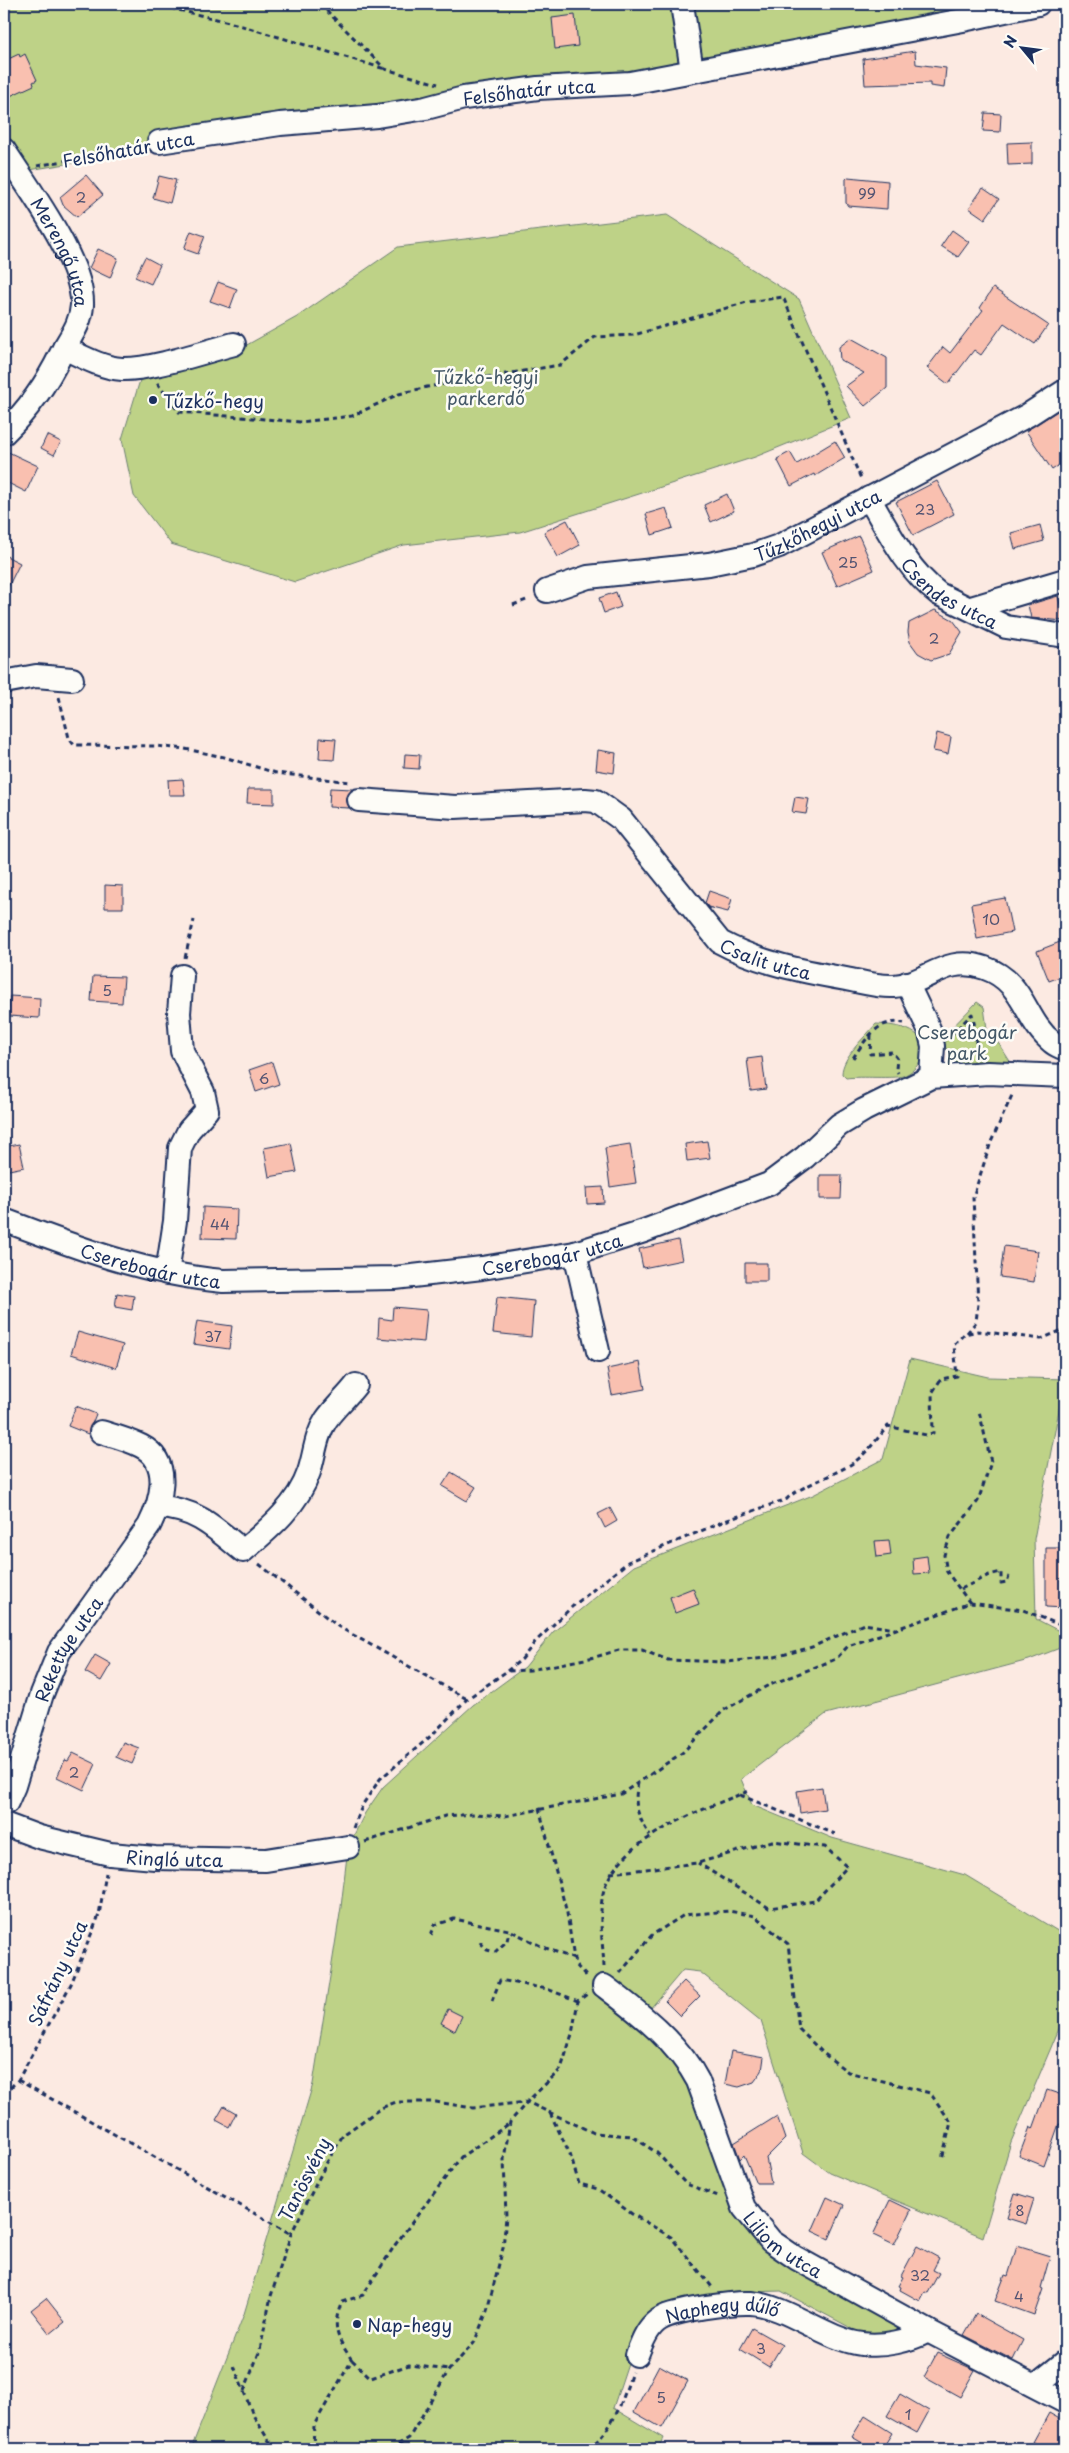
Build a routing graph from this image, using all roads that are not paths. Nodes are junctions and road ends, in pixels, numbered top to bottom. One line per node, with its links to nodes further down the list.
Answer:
1 (682, 4): 3 (street)
2 (1038, 4): 3 (street, Felsőhatár utca)
3 (692, 71): 4 (street, Felsőhatár utca)
4 (160, 142)
5 (4, 150): 7 (street, Merengő utca)
6 (234, 344): 7 (street)
7 (64, 348): 9 (street, Merengő utca)
8 (1065, 391): 10 (street, Tűzkőhegyi utca)
9 (4, 433)
10 (869, 498): 12 (street, Tűzkőhegyi utca); 13 (street, Csendes utca)
11 (1065, 580): 13 (street)
12 (547, 591)
13 (971, 608): 14 (street, Csendes utca)
14 (1065, 636)
15 (62, 678): 16 (street)
16 (4, 682)
17 (356, 791): 19 (street, Csalit utca)
18 (182, 976): 25 (street)
19 (907, 983): 20 (street, Csalit utca); 22 (street)
20 (1065, 1049)
21 (1065, 1076): 22 (street, Cserebogár utca)
22 (931, 1077): 24 (street, Cserebogár utca)
23 (4, 1220): 25 (street, Cserebogár utca)
24 (575, 1253): 25 (street, Cserebogár utca); 26 (street)
25 (167, 1273)
26 (598, 1351)
27 (356, 1385): 29 (street)
28 (101, 1432): 29 (street)
29 (160, 1497): 30 (street, Rekettye utca)
30 (4, 1803)
31 (4, 1824): 32 (street, Ringló utca)
32 (348, 1847)
33 (604, 1986): 34 (street, Liliom utca)
34 (928, 2331): 35 (street, Naphegy dűlő); 37 (street, Liliom utca)
35 (637, 2355)
36 (1065, 2362): 37 (street)
37 (1035, 2386): 38 (street, Liliom utca)
38 (1065, 2402)

